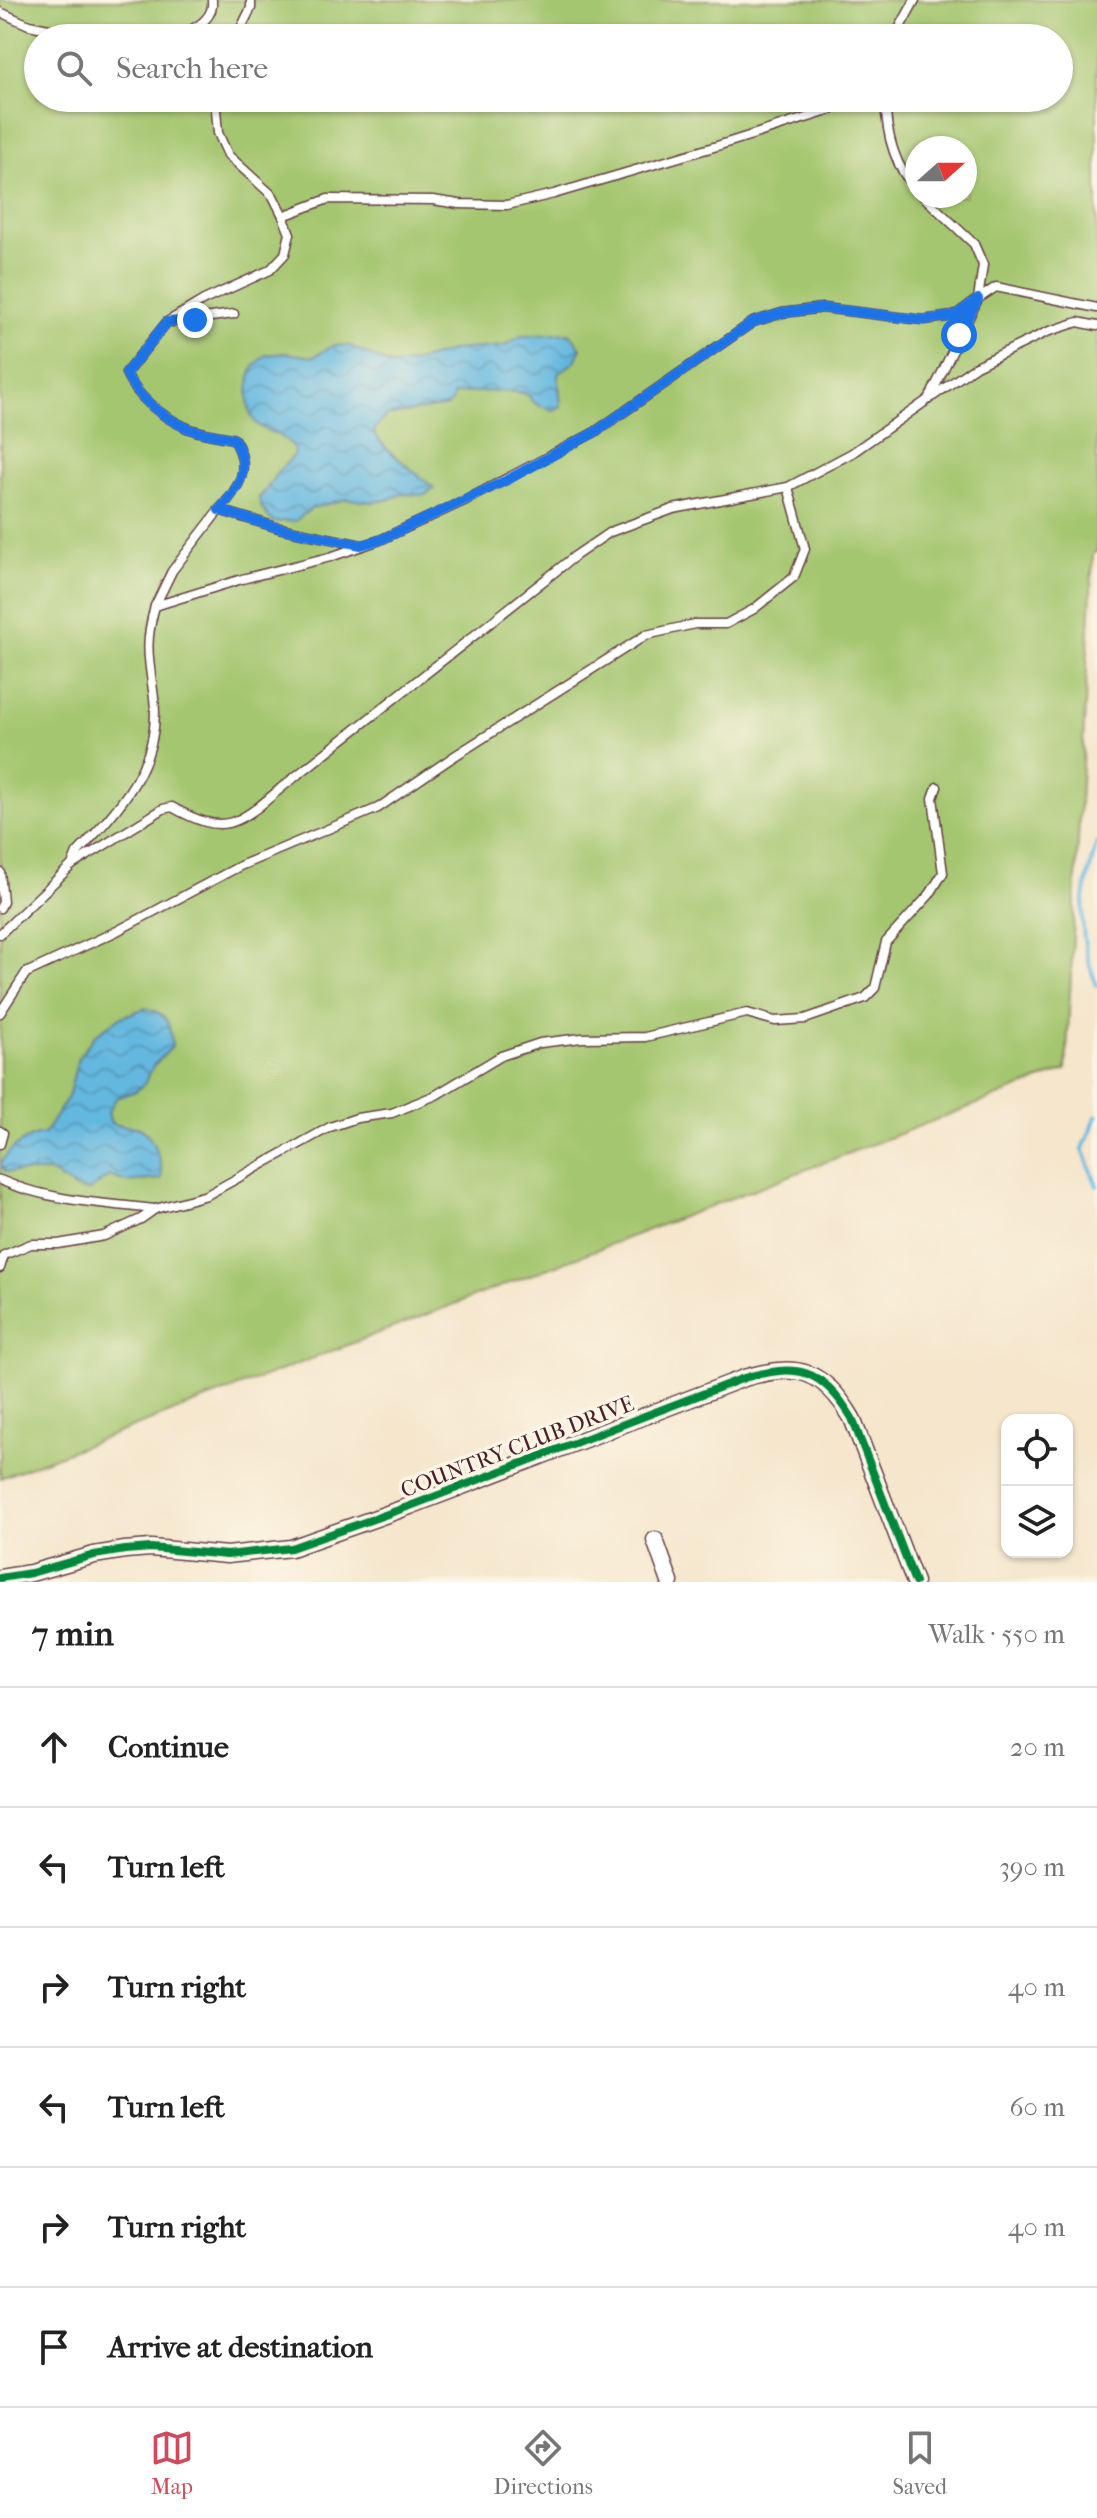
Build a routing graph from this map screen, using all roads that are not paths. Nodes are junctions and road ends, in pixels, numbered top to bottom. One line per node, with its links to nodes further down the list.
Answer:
1 (212, 0): 6 (lane)
2 (251, 0): 7 (lane)
3 (915, 0): 8 (lane)
4 (0, 12): 5 (lane)
5 (27, 24)
6 (200, 24)
7 (243, 24)
8 (902, 24)
9 (216, 112): 14 (lane)
10 (825, 112): 14 (lane)
11 (885, 112): 12 (lane)
12 (905, 178)
13 (936, 208): 15 (lane)
14 (283, 216): 18 (lane)
15 (978, 299): 16 (lane); 20 (lane); 23 (lane)
16 (1097, 308)
17 (234, 314): 18 (lane)
18 (167, 322): 22 (lane)
19 (1097, 326): 20 (lane)
20 (929, 400): 21 (lane)
21 (788, 487): 26 (lane); 30 (lane)
22 (219, 510): 23 (lane); 24 (lane)
23 (361, 545): 24 (lane)
24 (155, 606): 26 (lane)
25 (937, 787): 34 (lane)
26 (72, 865): 29 (lane)
27 (0, 872): 28 (lane)
28 (0, 908)
29 (0, 934)
30 (0, 1013)
31 (0, 1131): 32 (lane)
32 (0, 1144)
33 (0, 1180): 34 (lane)
34 (155, 1209): 35 (lane)
35 (0, 1268)
36 (655, 1540): 38 (street)
37 (0, 1578): 39 (street, COUNTRY CLUB DRIVE)
38 (670, 1582)
39 (915, 1582)

